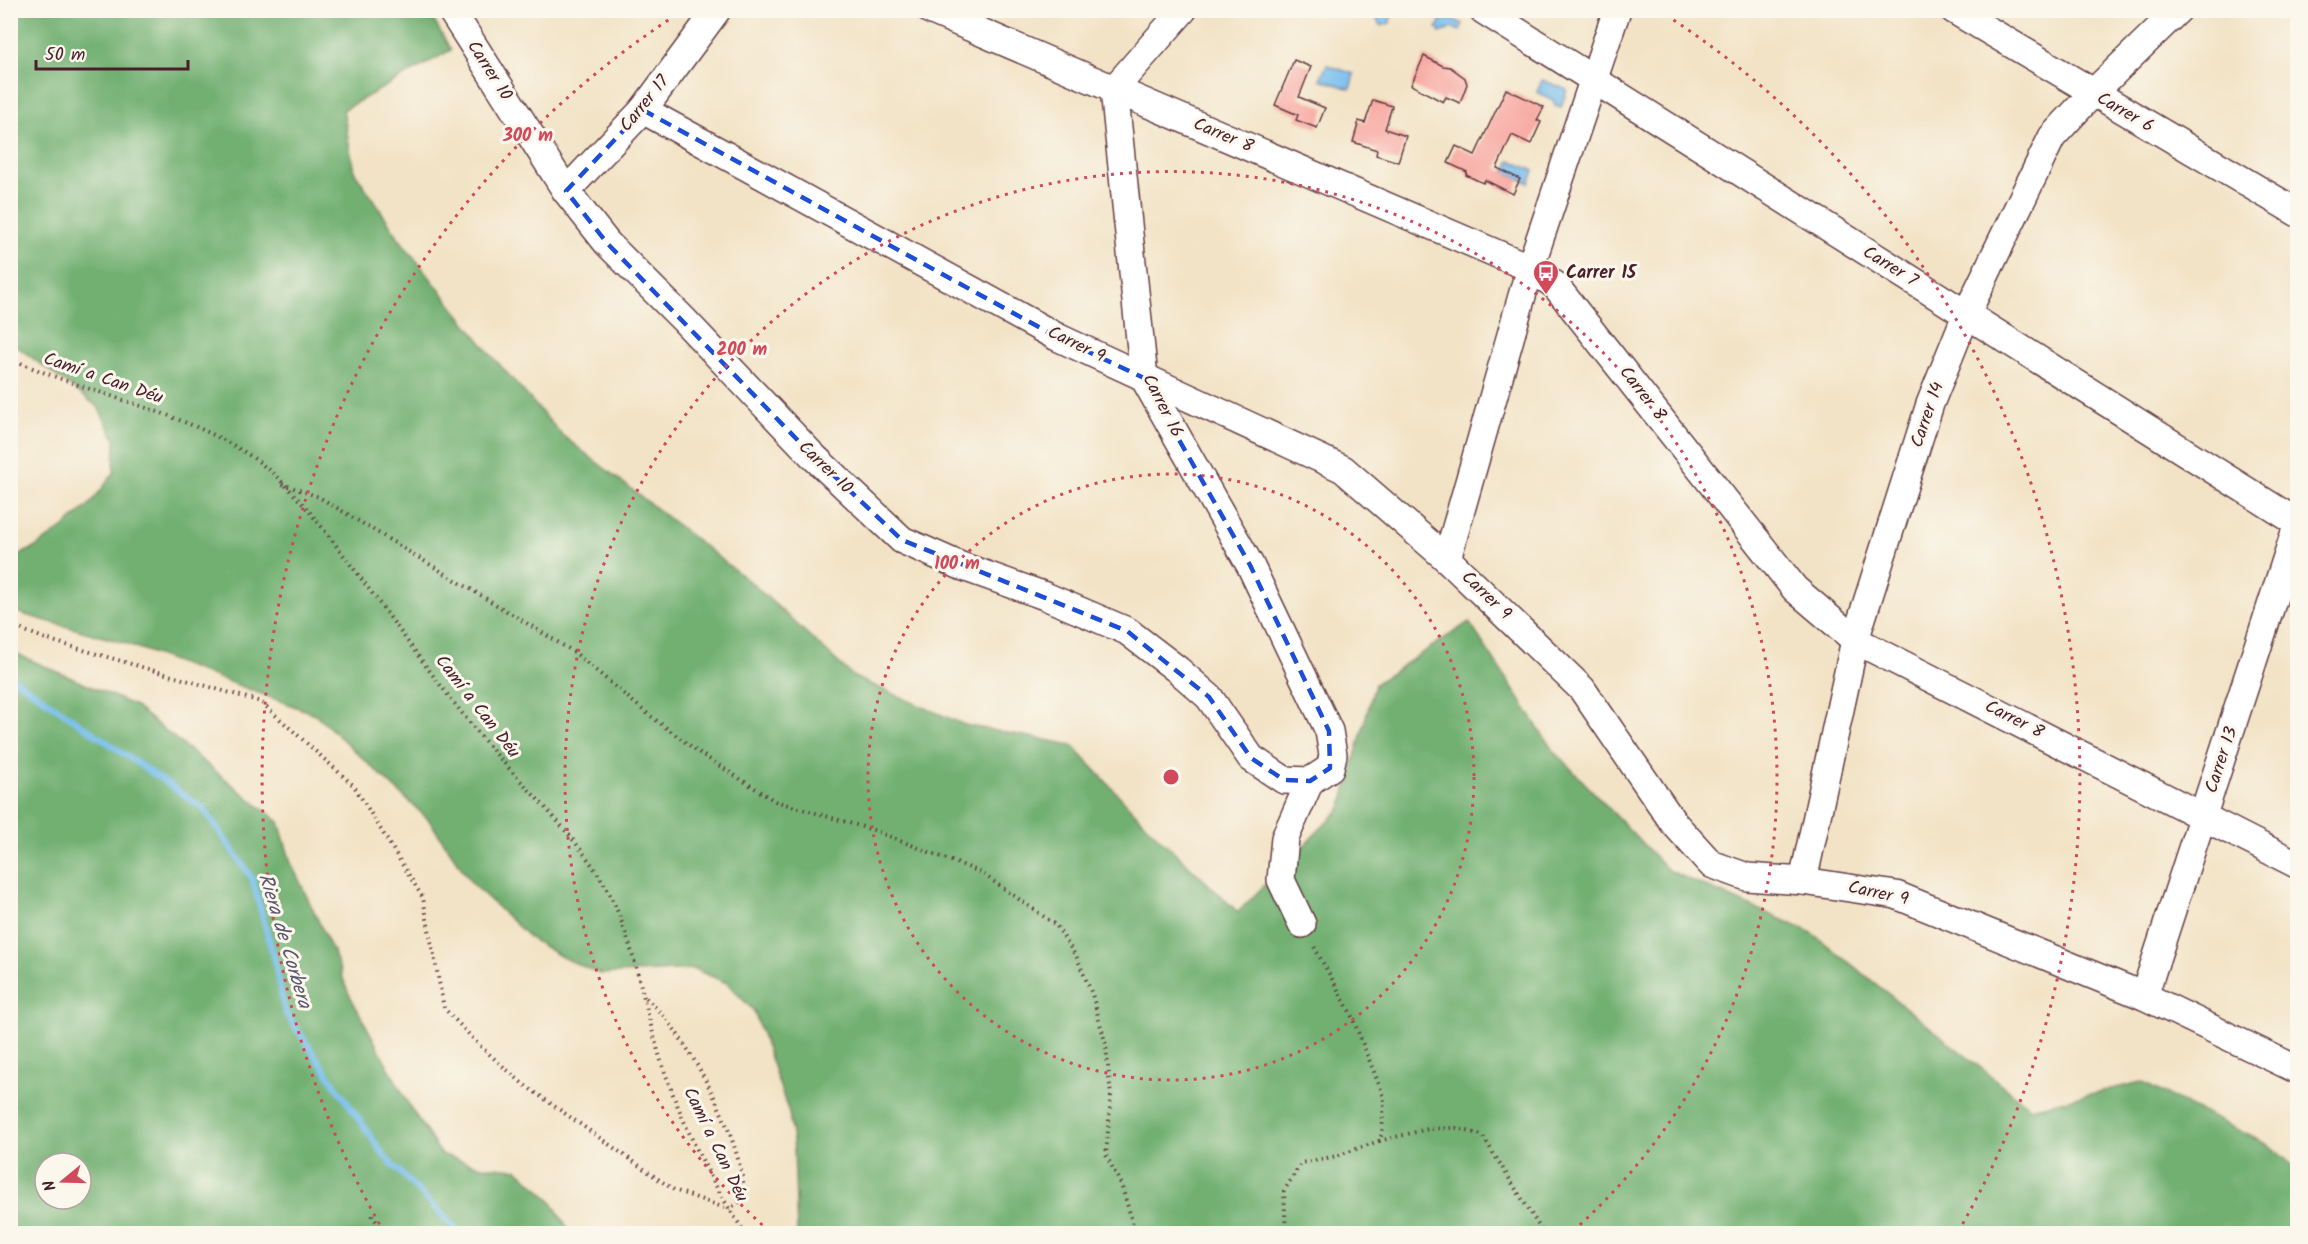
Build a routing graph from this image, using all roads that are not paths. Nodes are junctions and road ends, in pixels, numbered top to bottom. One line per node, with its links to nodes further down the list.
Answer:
1 (451, 10): 13 (street, Carrer 10)
2 (717, 10): 12 (street, Carrer 17)
3 (930, 10): 10 (street, Carrer 8)
4 (1183, 10): 10 (street)
5 (1483, 10): 9 (street, Carrer 7)
6 (1617, 10): 9 (street)
7 (1954, 10): 11 (street, Carrer 6)
8 (2178, 10): 11 (street, Carrer 14)
9 (1594, 80): 15 (street); 16 (street, Carrer 7)
10 (1114, 89): 15 (street, Carrer 8); 17 (street, Carrer 16)
11 (2092, 94): 14 (street, Carrer 6); 16 (street, Carrer 14)
12 (643, 110): 13 (street, Carrer 17); 17 (street, Carrer 9)
13 (566, 191): 21 (street, Carrer 10)
14 (2298, 213)
15 (1530, 268): 19 (street); 20 (street, Carrer 8)
16 (1966, 315): 18 (street, Carrer 7); 20 (street, Carrer 14)
17 (1144, 378): 19 (street, Carrer 9); 21 (street, Carrer 16)
18 (2298, 523): 22 (street, Carrer 13)
19 (1447, 559): 24 (street, Carrer 9)
20 (1855, 640): 22 (street, Carrer 8); 24 (street, Carrer 14)
21 (1310, 781): 25 (street)
22 (2204, 816): 23 (street, Carrer 8); 26 (street, Carrer 13)
23 (2298, 865)
24 (1803, 881): 26 (street, Carrer 9)
25 (1302, 924)
26 (2144, 996): 27 (street, Carrer 9)
27 (2298, 1070)

